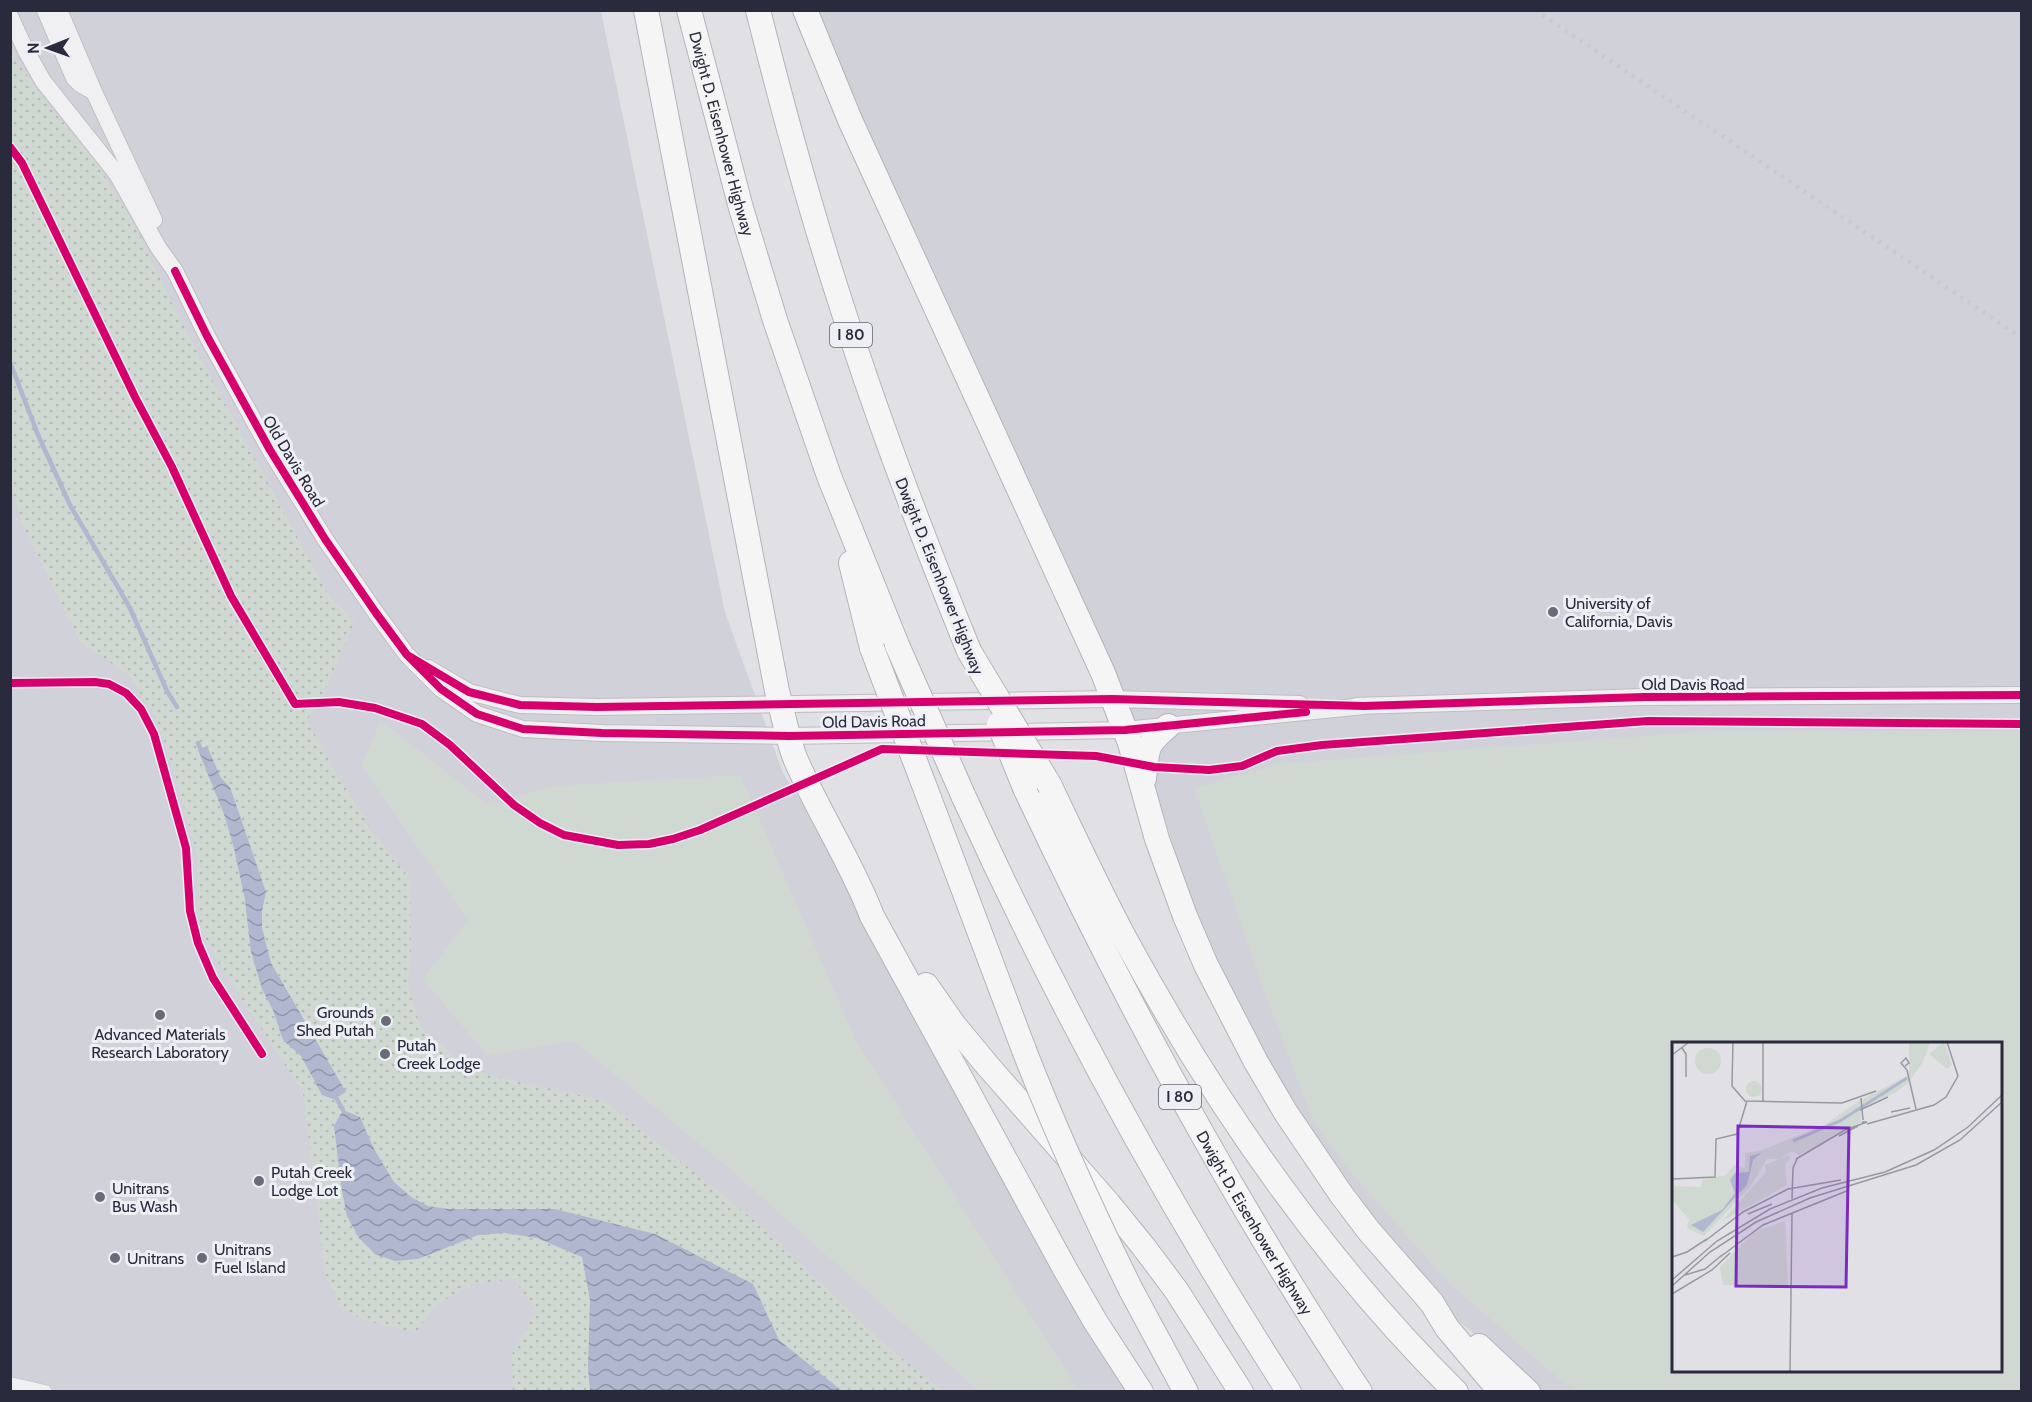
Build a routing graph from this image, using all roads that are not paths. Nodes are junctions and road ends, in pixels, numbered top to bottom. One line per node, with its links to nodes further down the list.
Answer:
1 (45, 10): 8 (street)
2 (59, 10): 10 (street, Old Davis Road)
3 (646, 10): 17 (highway)
4 (689, 10): 12 (highway, Dwight D. Eisenhower Highway)
5 (758, 10): 13 (highway, Dwight D. Eisenhower Highway / I 80)
6 (804, 10): 16 (highway)
7 (10, 16): 9 (street, Old Davis Road)
8 (65, 57): 9 (street); 10 (street)
9 (37, 71): 11 (street, Old Davis Road)
10 (94, 92): 11 (street, Old Davis Road)
11 (174, 271): 14 (street, Old Davis Road)
12 (829, 476): 28 (highway, bridge); 30 (highway, Dwight D. Eisenhower Highway, bridge)
13 (969, 651): 31 (highway, Dwight D. Eisenhower Highway / I 80, bridge); 32 (highway, bridge)
14 (407, 655): 17 (street, Old Davis Road); 21 (street, Old Davis Road)
15 (2022, 695): 18 (street, Old Davis Road)
16 (1112, 699): 17 (street, Old Davis Road); 18 (street, Old Davis Road); 20 (highway)
17 (780, 703): 21 (highway)
18 (1364, 706): 19 (street, Old Davis Road)
19 (1168, 726): 20 (street, Old Davis Road); 22 (highway)
20 (1125, 730): 21 (street, Old Davis Road); 22 (highway)
21 (789, 736): 23 (highway)
22 (1142, 789): 24 (highway)
23 (862, 888): 27 (highway); 29 (highway)
24 (1431, 1303): 33 (highway); 34 (highway)
25 (10, 1384): 26 (street)
26 (45, 1392)
27 (1141, 1392)
28 (1186, 1392)
29 (1241, 1392)
30 (1288, 1392)
31 (1360, 1392)
32 (1456, 1392)
33 (1501, 1392)
34 (1528, 1392)

